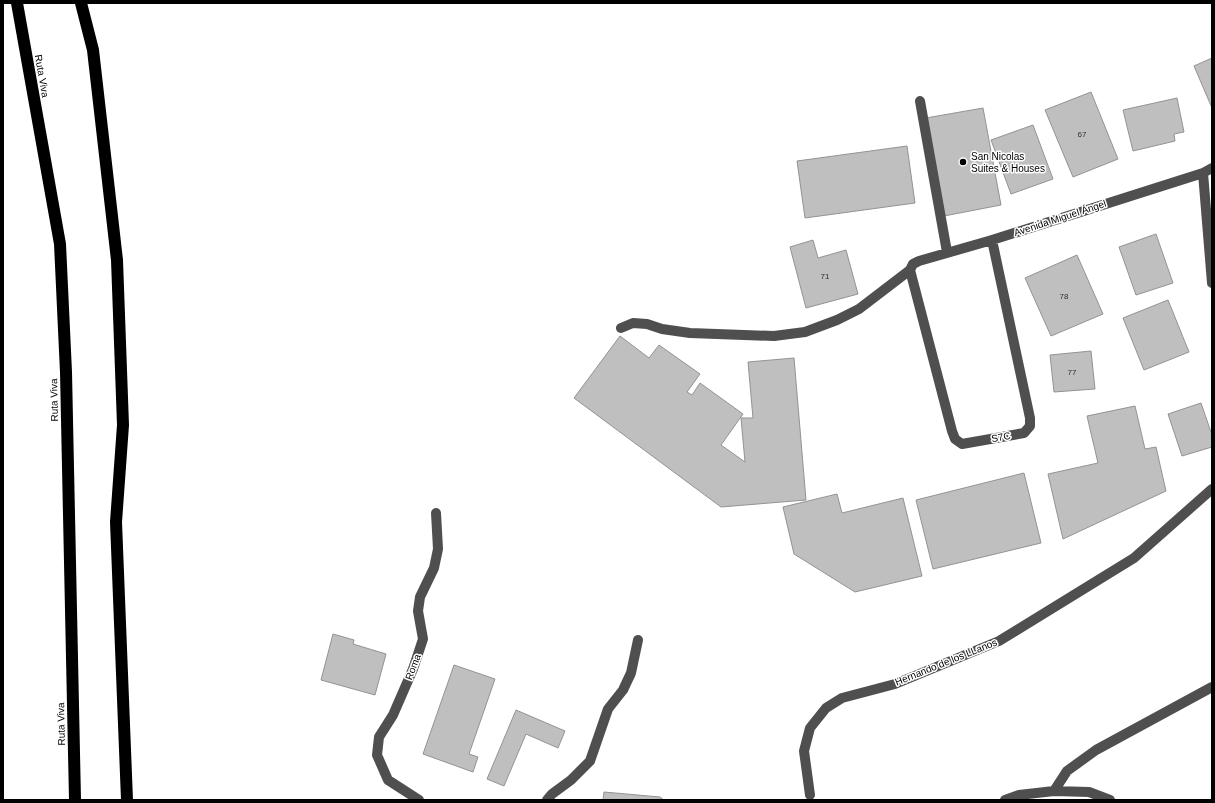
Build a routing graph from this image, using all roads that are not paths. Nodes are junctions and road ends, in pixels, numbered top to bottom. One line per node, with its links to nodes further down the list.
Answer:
1 (16, 3): 18 (highway, Ruta Viva)
2 (81, 3): 19 (highway)
3 (920, 101): 7 (street)
4 (1212, 168): 5 (street, Avenida Miguel Ángel)
5 (1202, 173): 6 (street, Avenida Miguel Ángel); 9 (street)
6 (992, 240): 7 (street, Avenida Miguel Ángel); 8 (street, S7C)
7 (947, 252): 8 (street, Avenida Miguel Ángel)
8 (910, 270): 11 (street, Avenida Miguel Ángel)
9 (1211, 270): 10 (street)
10 (1212, 283)
11 (621, 328)
12 (1212, 489): 17 (street, Hernando de los LLanos)
13 (436, 513): 20 (street, Roma)
14 (638, 640): 21 (street)
15 (1212, 687): 16 (street)
16 (1054, 791): 22 (street); 23 (street)
17 (812, 798)
18 (75, 800)
19 (127, 800)
20 (419, 800)
21 (547, 800)
22 (1005, 800)
23 (1110, 800)

